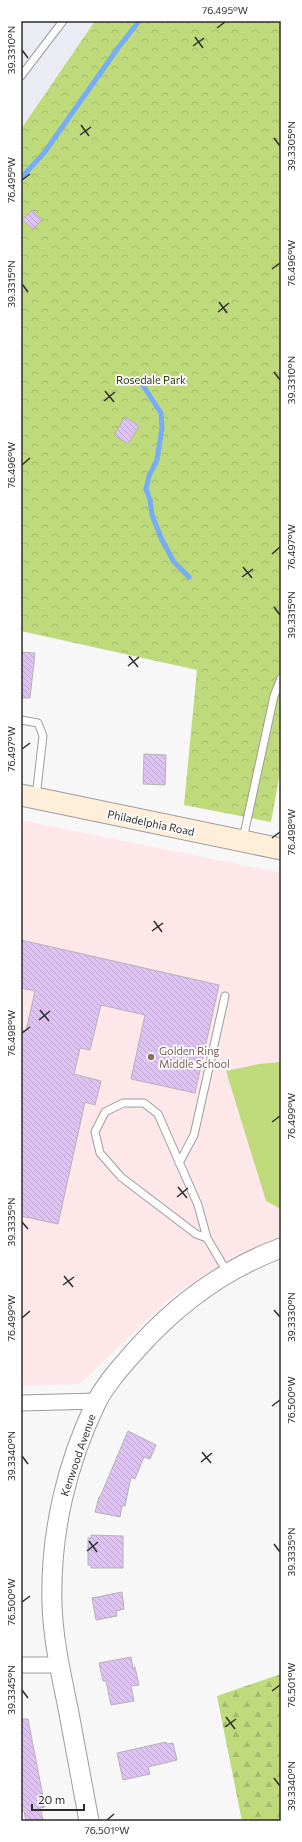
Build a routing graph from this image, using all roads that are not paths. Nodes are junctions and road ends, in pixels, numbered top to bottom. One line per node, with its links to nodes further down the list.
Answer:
1 (63, 21): 2 (lane)
2 (21, 76)
3 (281, 678): 6 (lane)
4 (21, 720): 5 (lane)
5 (29, 797): 6 (main road, Philadelphia Road)
6 (242, 842): 7 (main road, Philadelphia Road)
7 (281, 850)
8 (225, 996): 9 (lane)
9 (179, 1163): 10 (lane); 10 (lane)
10 (207, 1238): 12 (lane)
11 (281, 1248): 12 (street, Kenwood Avenue)
12 (227, 1272): 13 (street, Kenwood Avenue)
13 (98, 1401): 14 (street); 16 (street, Kenwood Avenue)
14 (21, 1403)
15 (21, 1665): 16 (street)
16 (59, 1665): 17 (street, Kenwood Avenue)
17 (89, 1821)

